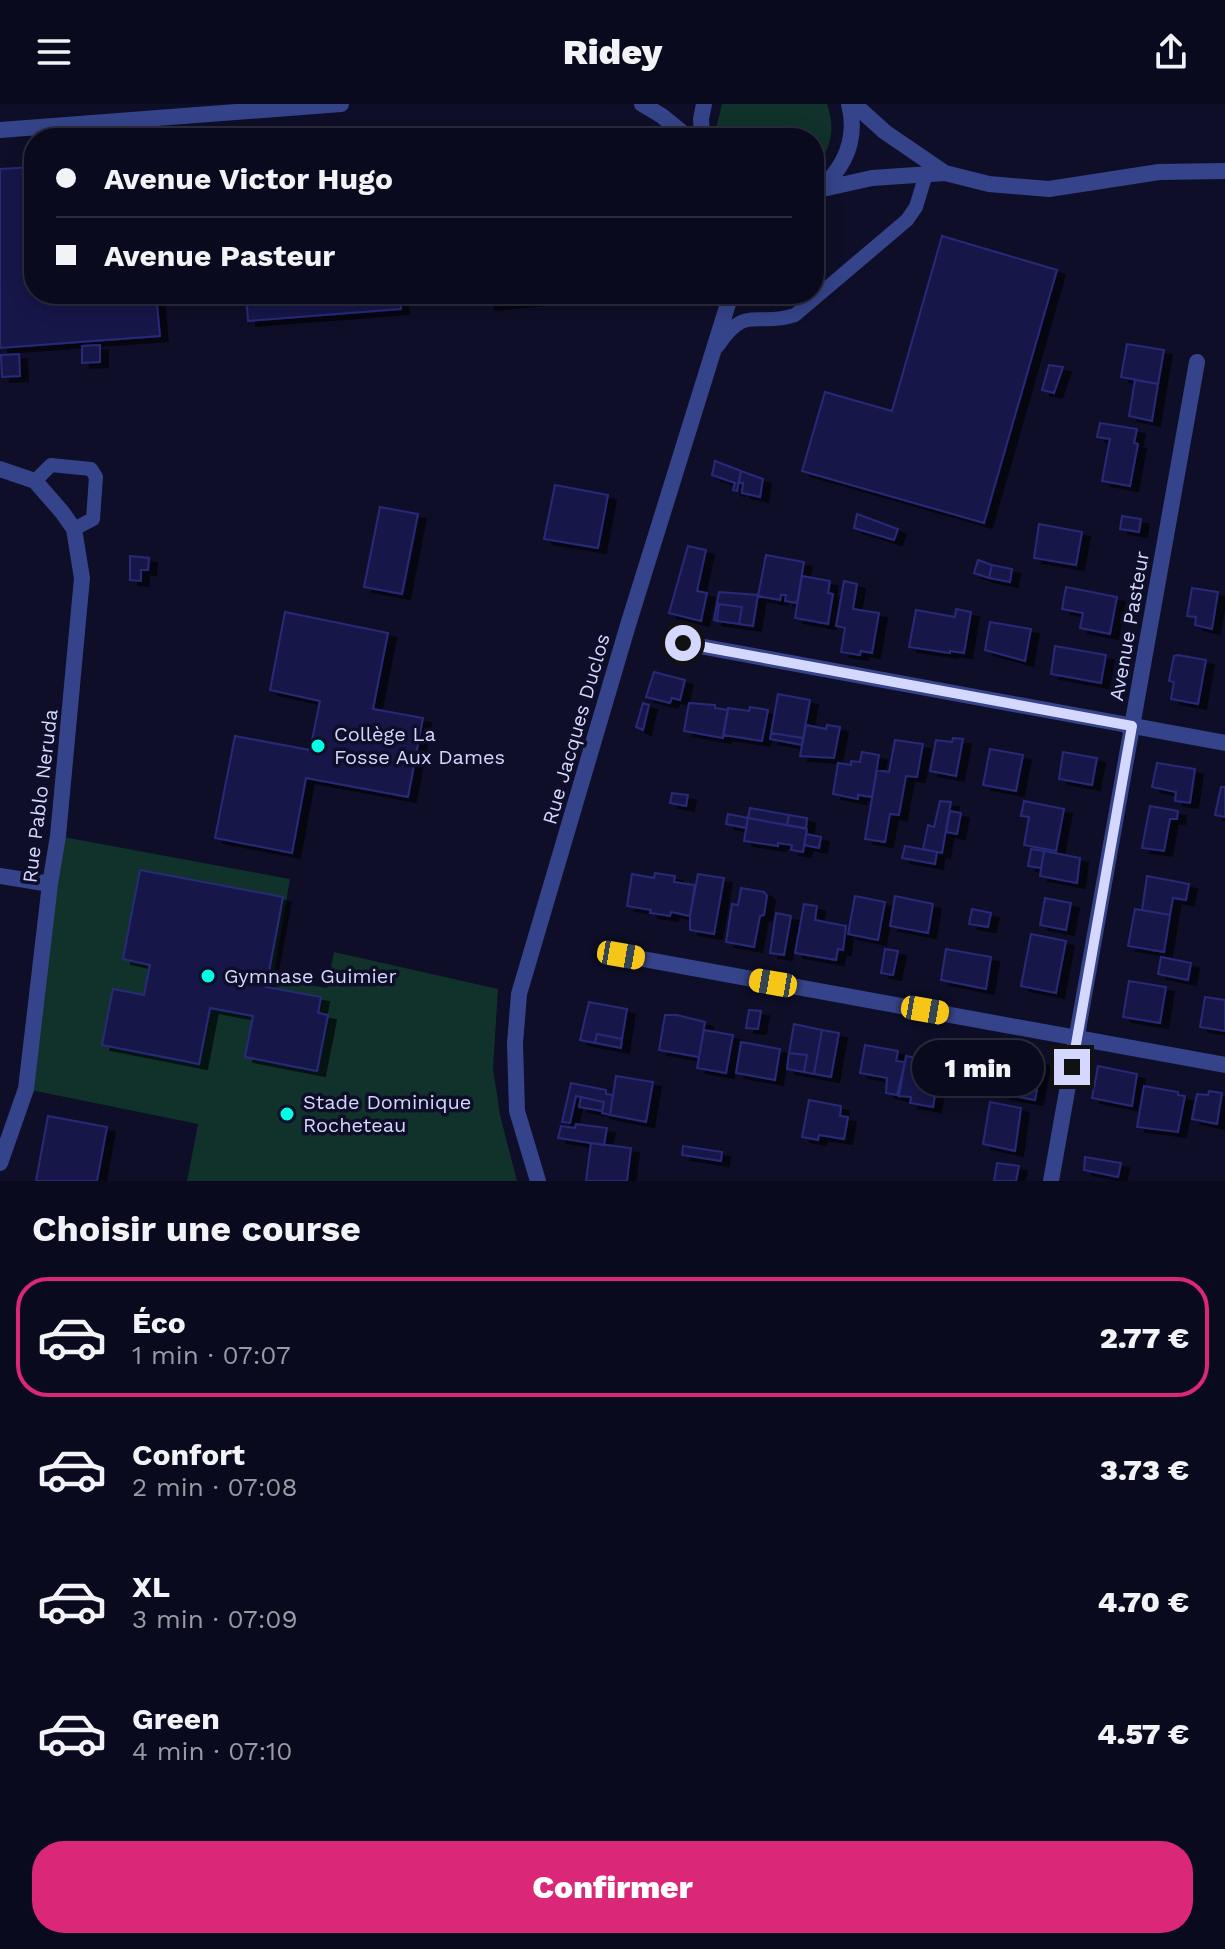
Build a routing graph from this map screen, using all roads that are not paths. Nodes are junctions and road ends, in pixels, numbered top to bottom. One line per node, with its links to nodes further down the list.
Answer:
1 (341, 104): 5 (street)
2 (642, 104): 6 (street)
3 (704, 104): 7 (street)
4 (852, 104): 10 (street); 12 (street)
5 (208, 110): 8 (street)
6 (677, 128)
7 (701, 128)
8 (0, 130)
9 (1225, 171): 10 (street)
10 (945, 173): 11 (street)
11 (926, 174): 13 (street); 14 (lane)
12 (824, 184)
13 (824, 189)
14 (824, 291)
15 (728, 304): 17 (street, Rue Jacques Duclos)
16 (808, 304): 17 (lane)
17 (711, 357): 31 (street, Rue Jacques Duclos)
18 (1197, 362): 23 (street, Avenue Pasteur)
19 (0, 469): 20 (street)
20 (35, 481): 21 (street, Rue Pablo Neruda); 21 (lane)
21 (74, 529): 26 (street, Rue Pablo Neruda)
22 (683, 643): 23 (street)
23 (1132, 726): 24 (street); 28 (street, Avenue Pasteur)
24 (1225, 743)
25 (0, 876): 26 (street)
26 (50, 884): 30 (street, Rue Pablo Neruda)
27 (621, 955): 28 (street)
28 (1077, 1038): 29 (street); 32 (street, Avenue Pasteur)
29 (1225, 1065)
30 (0, 1163)
31 (538, 1181)
32 (1051, 1181)

